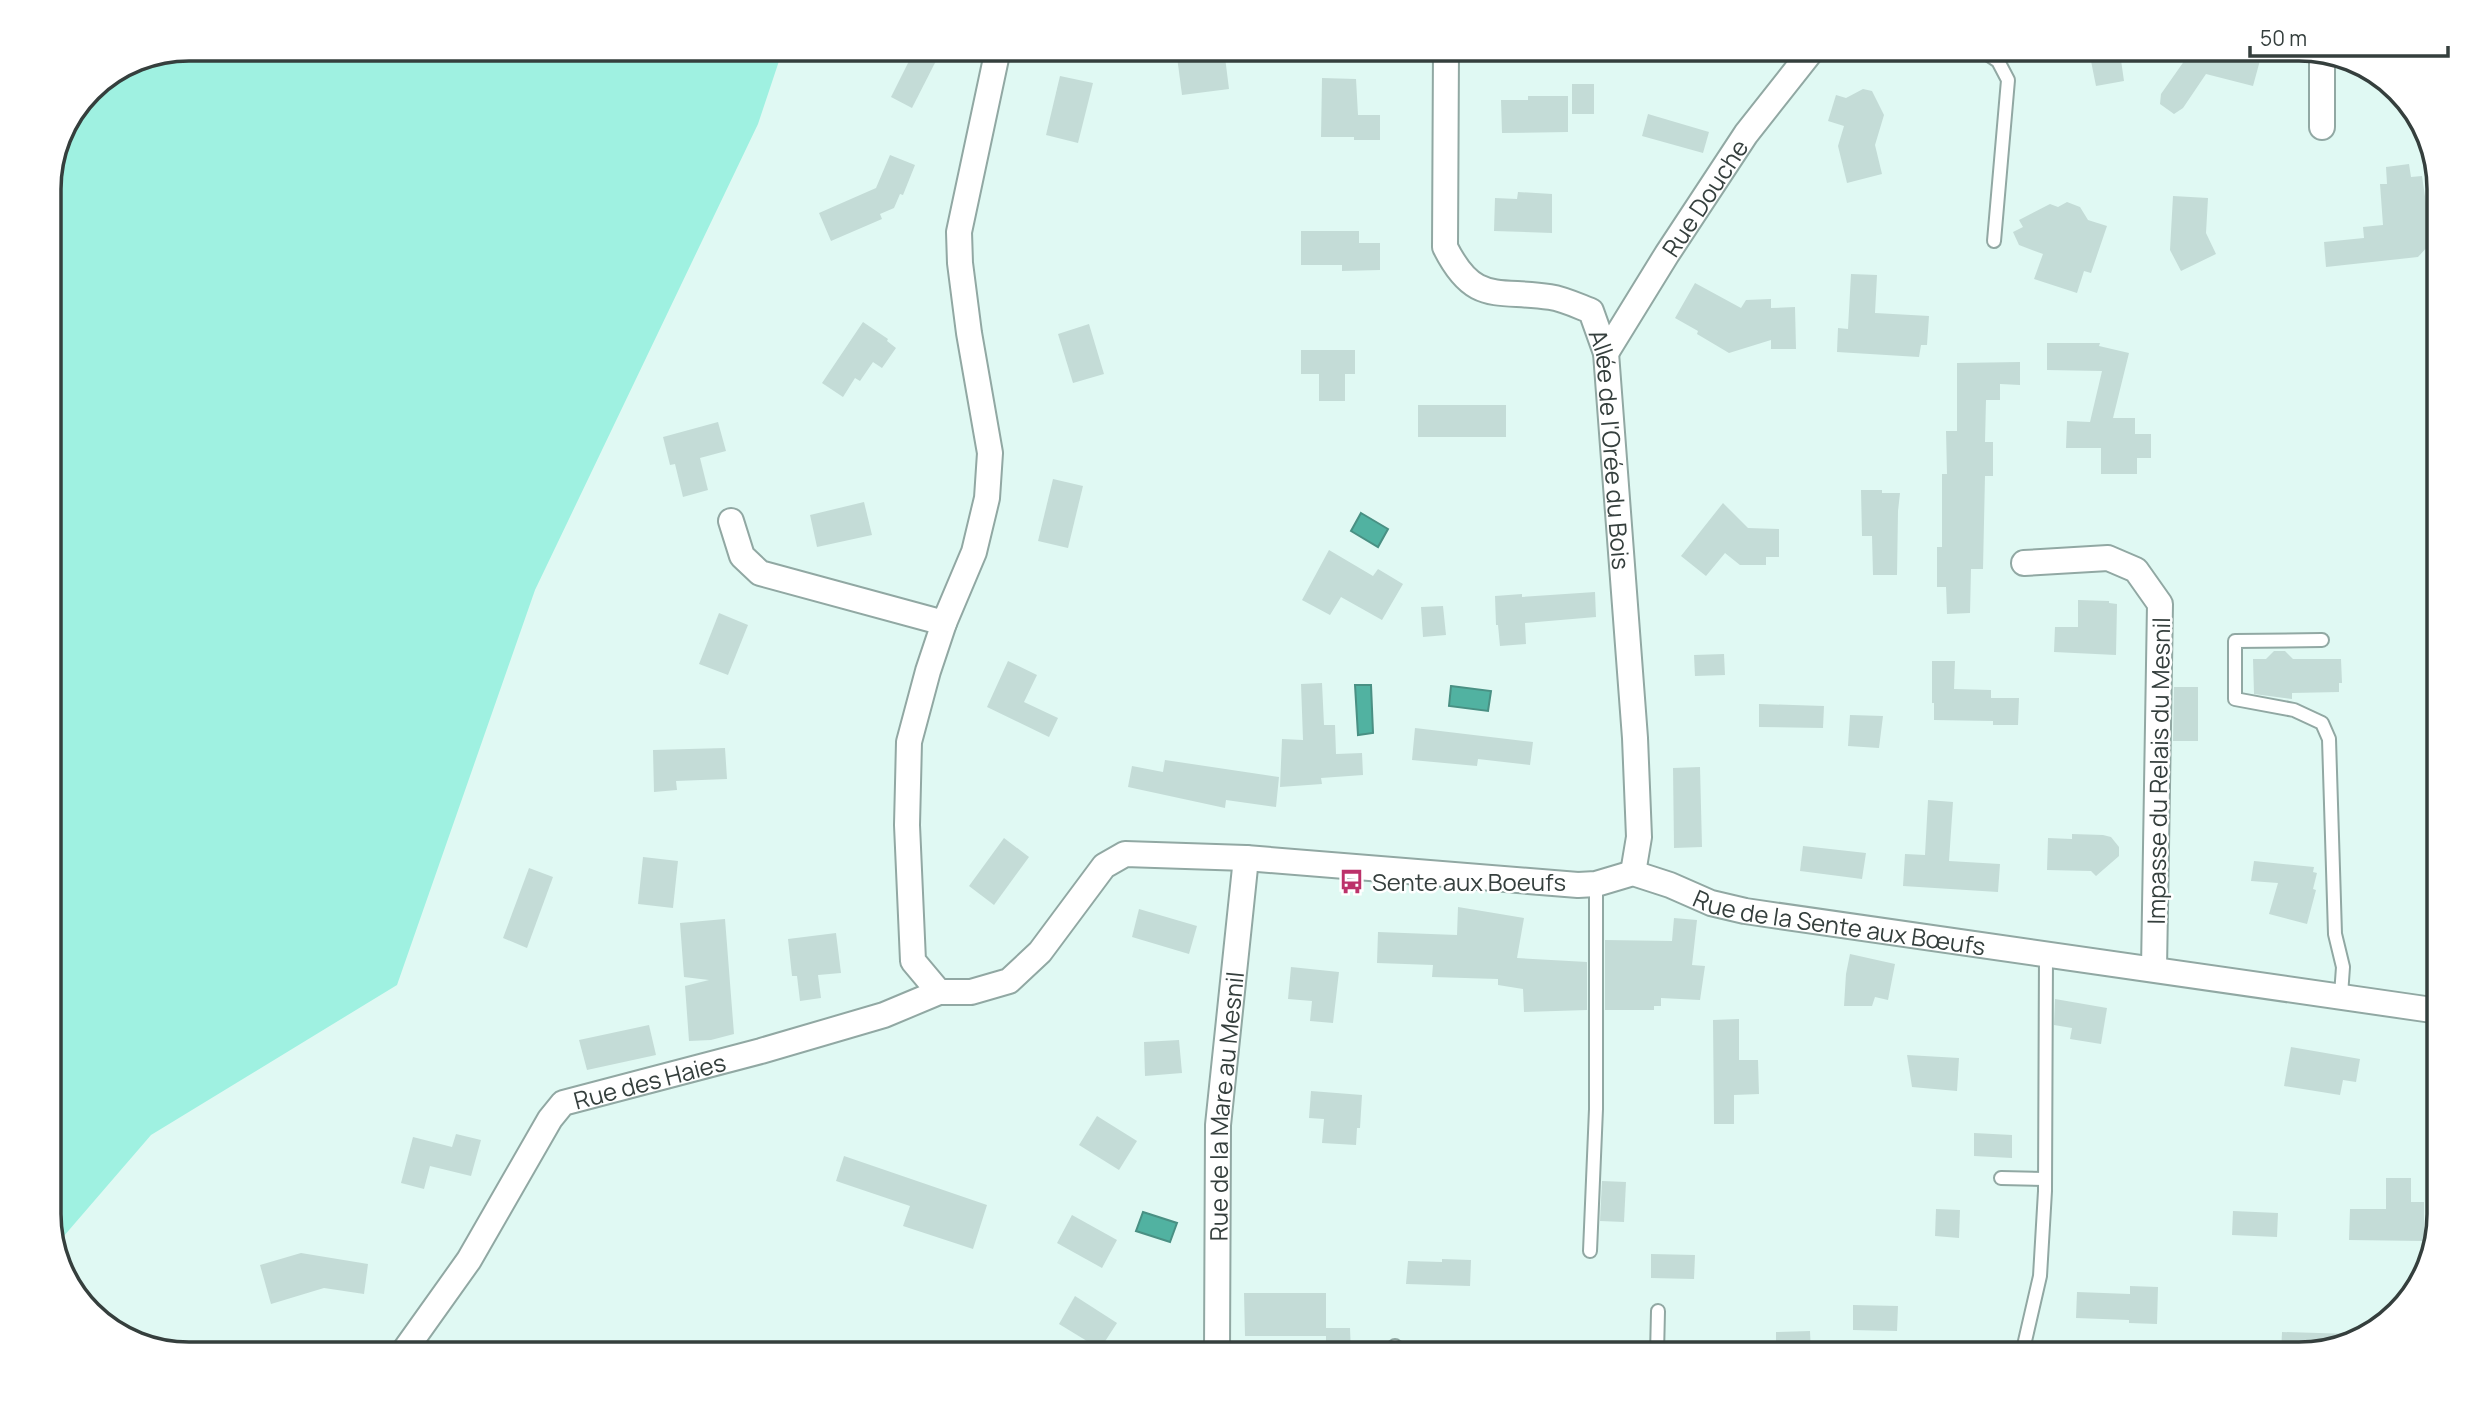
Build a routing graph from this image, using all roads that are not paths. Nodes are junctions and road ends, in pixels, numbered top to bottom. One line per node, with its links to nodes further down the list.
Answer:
1 (995, 61): 11 (street)
2 (1446, 61): 8 (street, Allée de l'Orée du Bois)
3 (1804, 61): 8 (street, Rue Douche)
4 (1998, 61): 7 (lane)
5 (2322, 64): 6 (street)
6 (2322, 127)
7 (1994, 241)
8 (1606, 354): 14 (street, Allée de l'Orée du Bois)
9 (731, 521): 11 (street)
10 (2024, 563): 17 (street, Impasse du Relais du Mesnil)
11 (944, 624): 18 (street)
12 (2322, 640): 19 (lane)
13 (1246, 858): 15 (street); 18 (street); 26 (street, Rue de la Mare au Mesnil)
14 (1633, 873): 15 (street); 16 (street, Rue de la Sente aux Bœufs)
15 (1595, 884): 23 (lane)
16 (2046, 955): 17 (street, Rue de la Sente aux Bœufs); 22 (lane)
17 (2154, 969): 19 (street, Rue de la Sente aux Bœufs)
18 (939, 992): 25 (street, Rue des Haies)
19 (2341, 995): 20 (street, Rue de la Sente aux Bœufs)
20 (2427, 1009)
21 (2001, 1178): 22 (lane)
22 (2045, 1179): 28 (lane)
23 (1590, 1251)
24 (1658, 1311): 27 (lane)
25 (411, 1342)
26 (1217, 1342)
27 (1657, 1342)
28 (2025, 1342)

